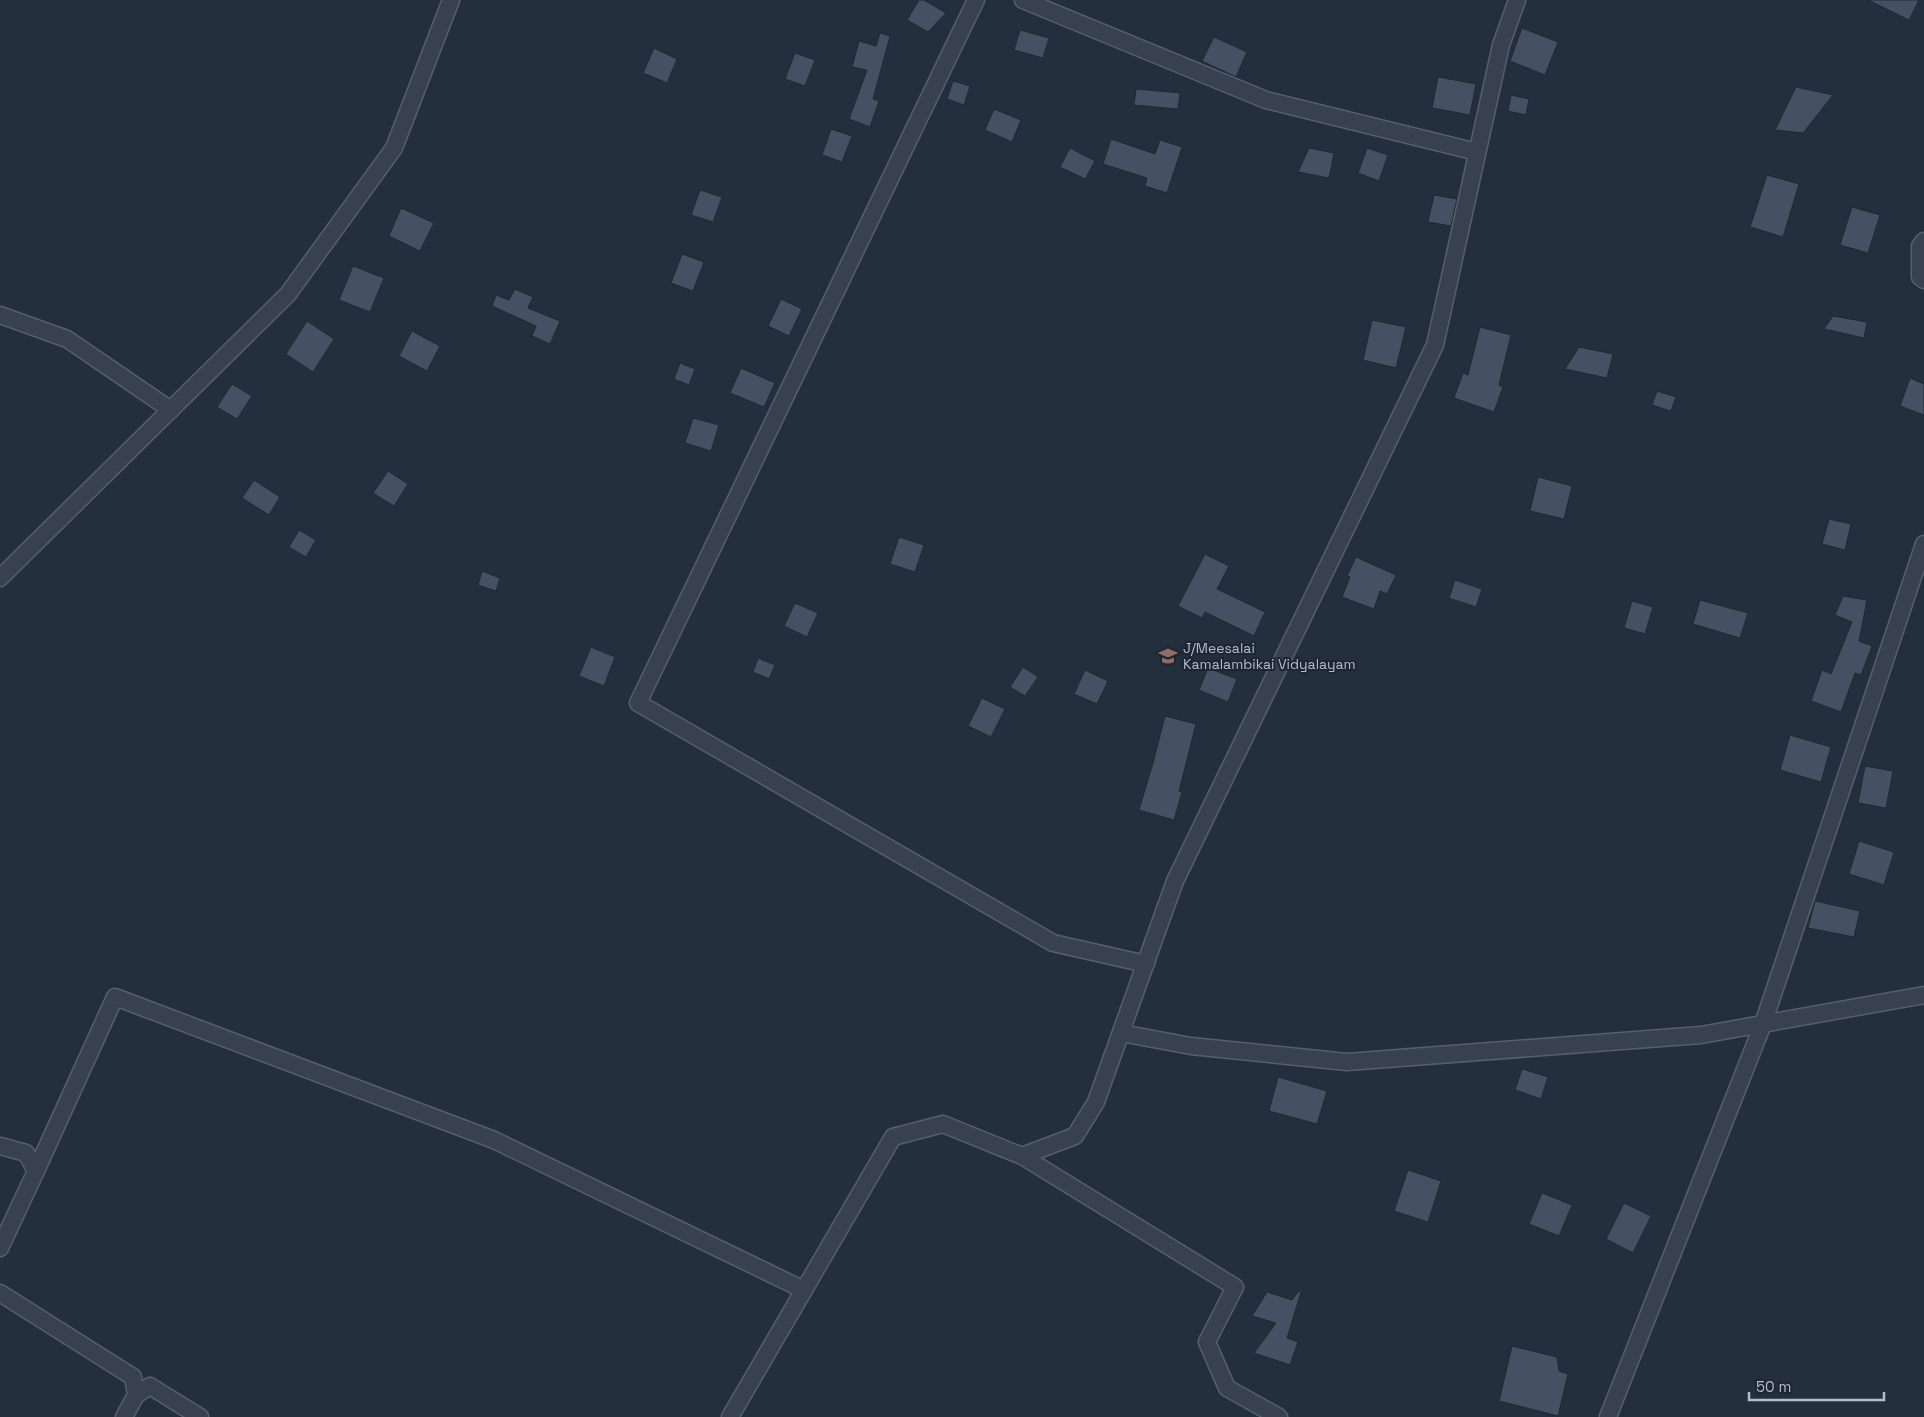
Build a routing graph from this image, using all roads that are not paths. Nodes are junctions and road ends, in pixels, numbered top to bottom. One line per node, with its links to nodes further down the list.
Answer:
1 (451, 0): 9 (street)
2 (976, 0): 12 (street)
3 (1023, 0): 5 (street)
4 (1517, 0): 5 (street)
5 (1477, 152): 12 (street)
6 (1924, 241): 7 (street)
7 (1924, 280)
8 (0, 315): 9 (street)
9 (171, 410): 11 (street)
10 (1924, 544): 14 (street)
11 (0, 578)
12 (1146, 964): 15 (street)
13 (1924, 995): 14 (street)
14 (1763, 1024): 15 (street); 27 (street)
15 (1121, 1033): 17 (street)
16 (0, 1146): 18 (street)
17 (1022, 1156): 20 (street); 26 (street)
18 (36, 1171): 19 (street); 20 (street)
19 (0, 1248)
20 (804, 1290): 25 (street)
21 (0, 1293): 22 (street)
22 (136, 1395): 23 (street); 24 (street)
23 (124, 1417)
24 (200, 1417)
25 (730, 1417)
26 (1279, 1417)
27 (1608, 1417)

